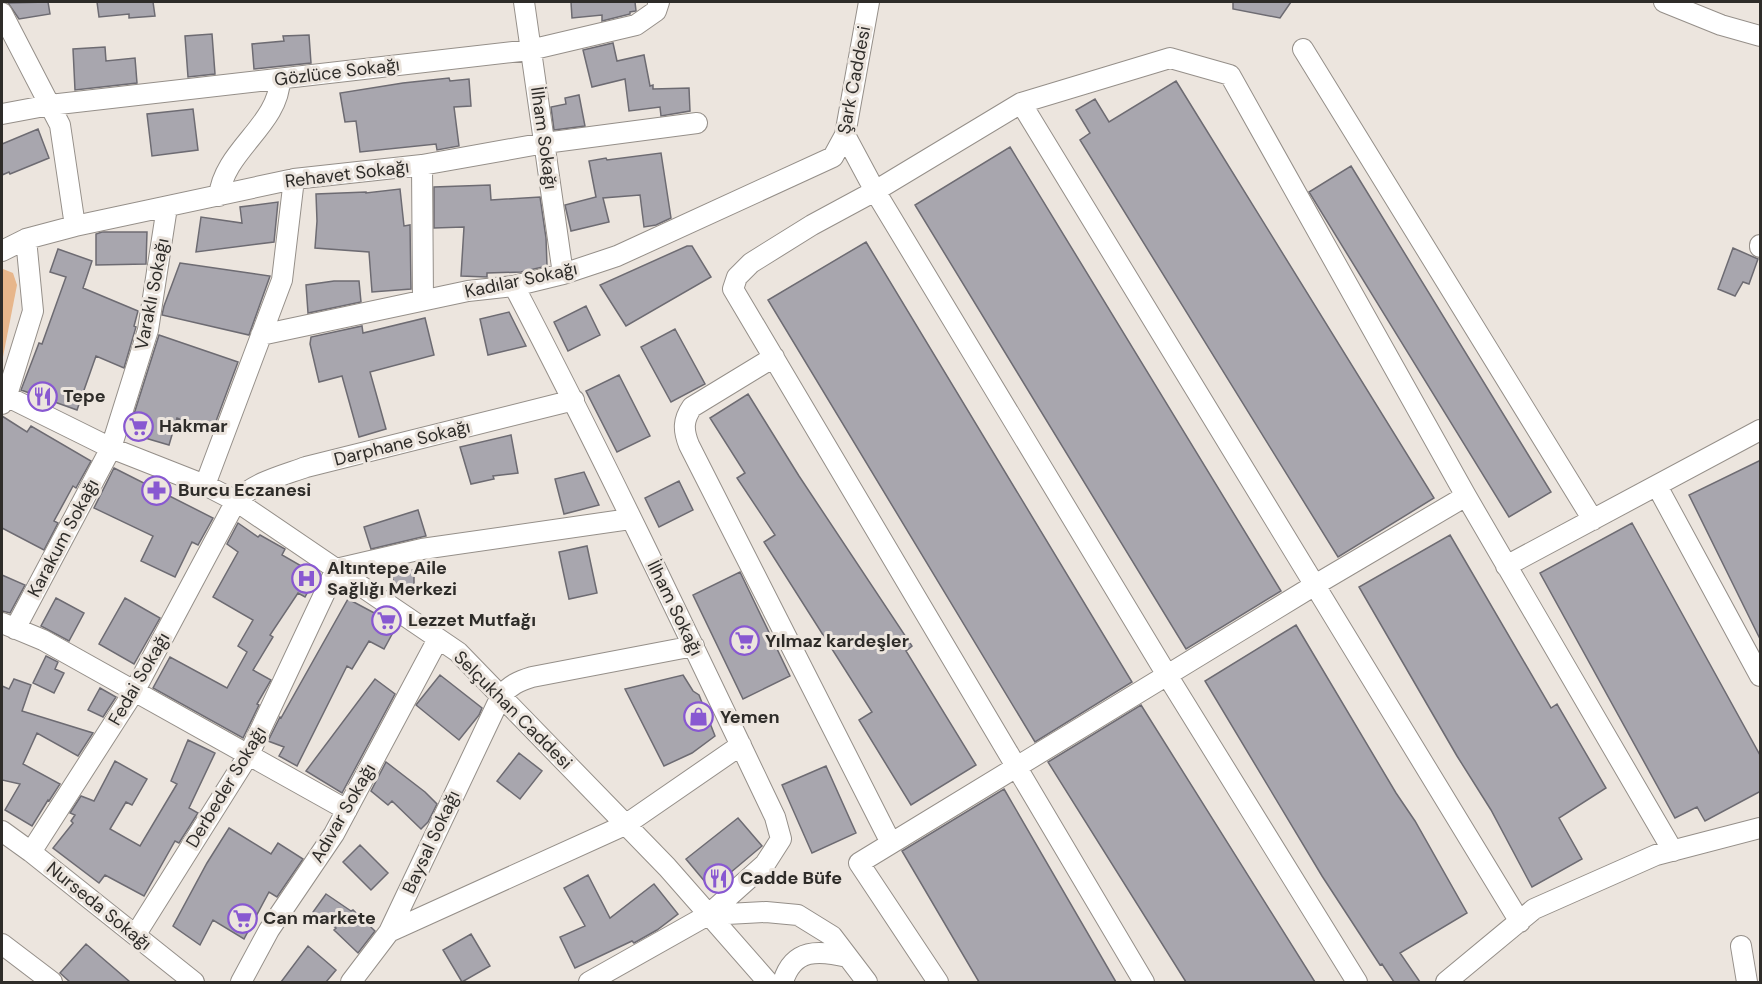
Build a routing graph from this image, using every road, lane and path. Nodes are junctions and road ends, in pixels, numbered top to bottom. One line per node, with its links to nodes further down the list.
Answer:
1 (524, 2): 8 (street, İlham Sokağı)
2 (659, 2): 8 (street, Gözlüce Sokağı)
3 (868, 2): 14 (street, Şark Caddesi)
4 (1664, 2): 6 (street)
5 (2, 13): 11 (street)
6 (1761, 36)
7 (1303, 49): 39 (street)
8 (530, 50): 9 (street, Gözlüce Sokağı); 15 (street, İlham Sokağı)
9 (280, 78): 11 (street, Gözlüce Sokağı); 20 (street)
10 (1021, 103): 19 (street); 36 (street); 42 (street)
11 (50, 105): 12 (street, Gözlüce Sokağı); 22 (street)
12 (2, 114)
13 (697, 123): 15 (street, Rehavet Sokağı)
14 (845, 135): 16 (street, Şark Caddesi); 19 (street)
15 (545, 143): 17 (street, Rehavet Sokağı); 25 (street, İlham Sokağı)
16 (833, 157): 25 (street, Kadılar Sokağı)
17 (422, 165): 18 (street, Rehavet Sokağı); 27 (street)
18 (294, 179): 20 (street, Rehavet Sokağı); 28 (street)
19 (875, 191): 29 (street); 46 (street)
20 (219, 196): 21 (street, Rehavet Sokağı)
21 (167, 207): 22 (street, Rehavet Sokağı); 33 (street, Varaklı Sokağı)
22 (75, 226): 23 (street, Rehavet Sokağı)
23 (26, 239): 24 (street, Rehavet Sokağı); 30 (street)
24 (2, 251)
25 (563, 274): 26 (street, Kadılar Sokağı)
26 (514, 285): 27 (street, Kadılar Sokağı); 31 (street, İlham Sokağı)
27 (423, 300): 28 (street, Kadılar Sokağı)
28 (261, 335): 34 (street)
29 (774, 357): 52 (street); 57 (street)
30 (3, 398): 33 (street, Selçukhan Caddesi)
31 (574, 400): 37 (street, Darphane Sokağı); 38 (street, İlham Sokağı)
32 (1761, 430): 35 (street)
33 (111, 448): 34 (street, Selçukhan Caddesi); 43 (street, Karakum Sokağı)
34 (205, 485): 37 (street, Selçukhan Caddesi)
35 (1657, 486): 39 (street); 47 (street)
36 (1466, 496): 40 (street); 42 (street)
37 (236, 501): 41 (street, Selçukhan Caddesi); 48 (street, Fedai Sokağı)
38 (630, 519): 41 (street); 45 (street, İlham Sokağı)
39 (1593, 520): 40 (street)
40 (1506, 566): 58 (street)
41 (336, 569): 44 (street, Selçukhan Caddesi); 51 (street, Derbeder Sokağı)
42 (1315, 585): 46 (street); 61 (street)
43 (8, 626): 48 (street)
44 (438, 639): 49 (street, Selçukhan Caddesi); 53 (street, Adıvar Sokağı)
45 (694, 646): 49 (street); 50 (street, İlham Sokağı)
46 (1167, 675): 52 (street); 77 (street)
47 (1761, 676)
48 (135, 690): 51 (street); 59 (street, Fedai Sokağı)
49 (501, 696): 54 (street, Selçukhan Caddesi); 62 (street, Baysal Sokağı)
50 (741, 745): 54 (street); 60 (street, İlham Sokağı)
51 (249, 754): 53 (street); 63 (street, Derbeder Sokağı)
52 (1017, 767): 57 (street); 76 (street)
53 (346, 810): 69 (street, Adıvar Sokağı)
54 (625, 825): 60 (street, Selçukhan Caddesi); 62 (street)
55 (1761, 828): 58 (street)
56 (2, 831): 59 (street, Nurseda Sokağı)
57 (891, 843): 75 (street)
58 (1673, 851): 61 (street)
59 (31, 852): 63 (street, Nurseda Sokağı)
60 (708, 915): 66 (street); 71 (street); 72 (street, Selçukhan Caddesi)
61 (1520, 922): 78 (street)
62 (389, 932): 70 (street, Baysal Sokağı)
63 (136, 934): 68 (street, Nurseda Sokağı)
64 (2, 944): 67 (street)
65 (1741, 946): 79 (street)
66 (848, 957): 73 (street); 74 (street)
67 (52, 982)
68 (194, 982)
69 (241, 982)
70 (351, 982)
71 (589, 982)
72 (768, 982)
73 (783, 982)
74 (867, 982)
75 (938, 982)
76 (1144, 982)
77 (1357, 982)
78 (1446, 982)
79 (1747, 982)

